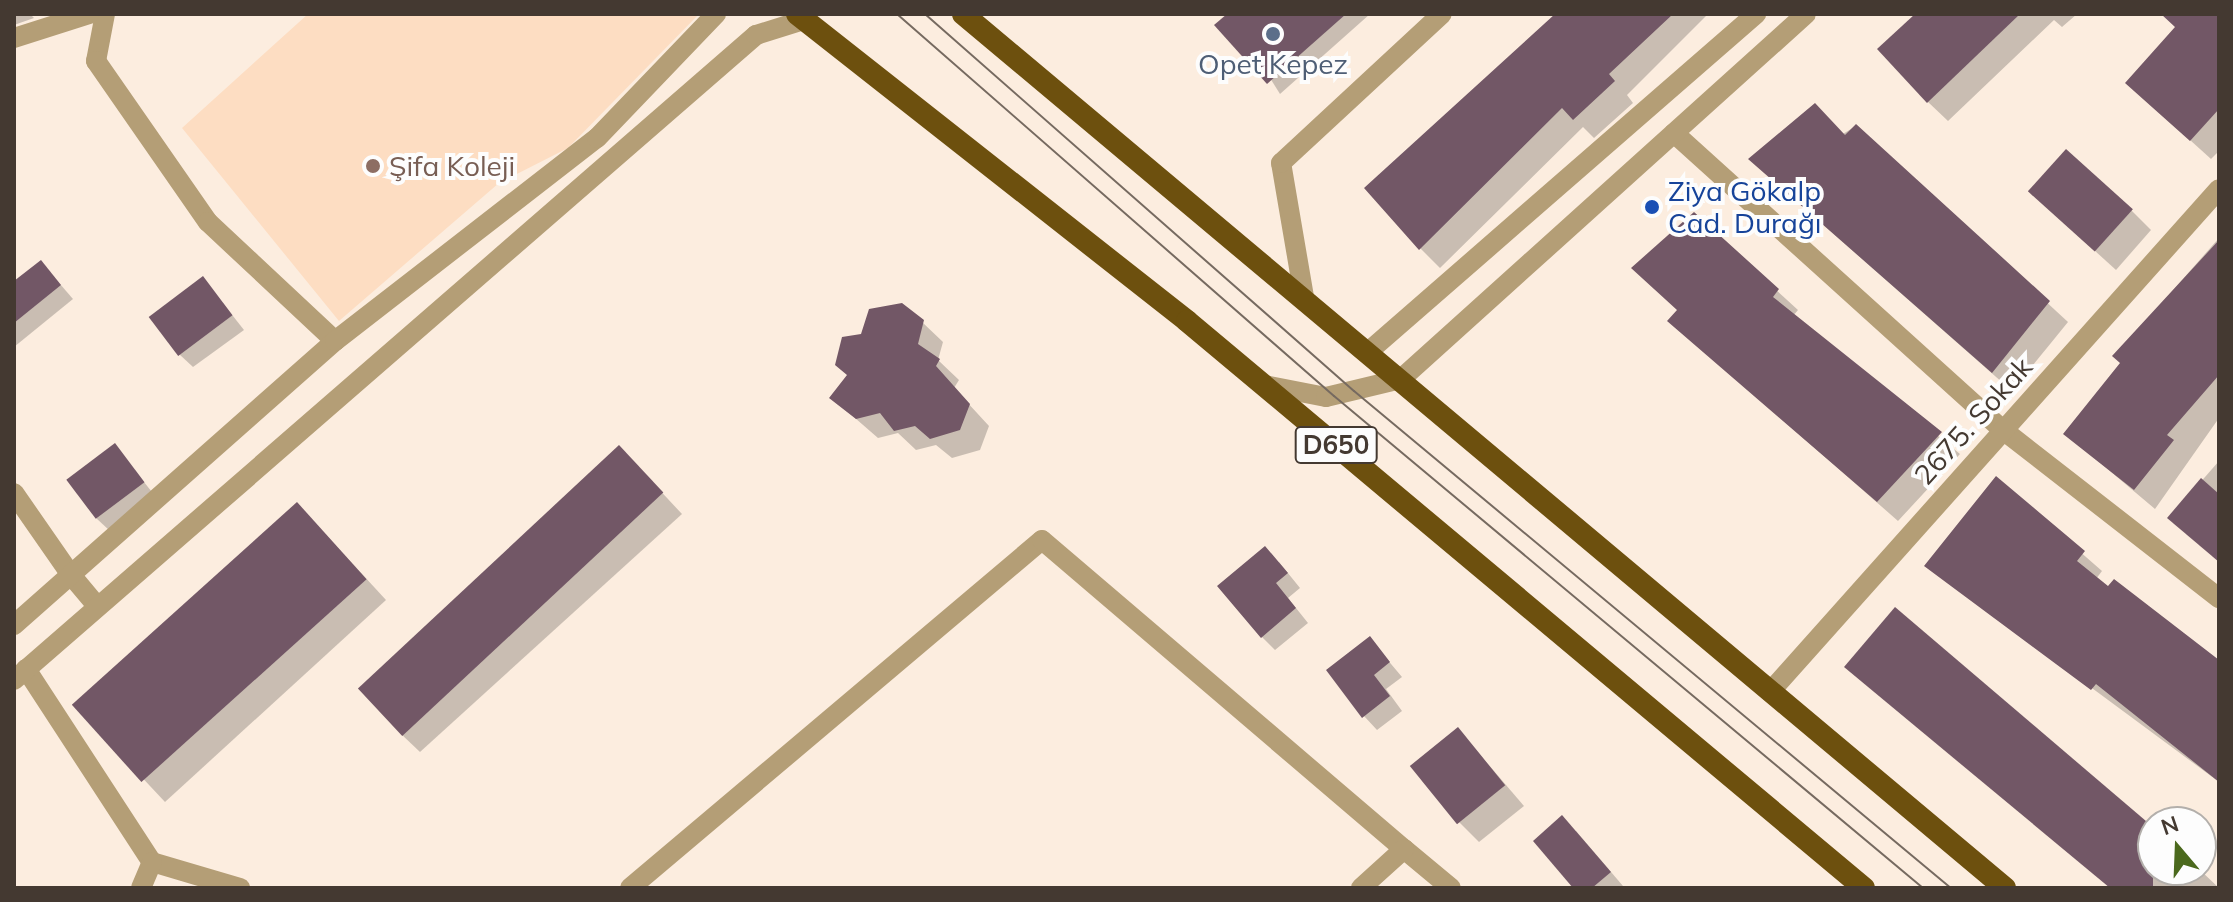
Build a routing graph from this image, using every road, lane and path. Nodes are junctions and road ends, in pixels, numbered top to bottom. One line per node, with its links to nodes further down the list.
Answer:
1 (89, 14): 7 (street)
2 (105, 14): 16 (street)
3 (716, 14): 11 (street)
4 (1442, 14): 15 (street)
5 (1756, 14): 17 (street)
6 (1806, 14): 13 (street)
7 (66, 17): 10 (street)
8 (801, 17): 12 (street); 19 (highway, D650)
9 (972, 19): 15 (highway)
10 (14, 38)
11 (654, 85): 12 (street); 16 (street)
12 (675, 102): 24 (street)
13 (1674, 133): 18 (street); 20 (street)
14 (2219, 189): 20 (street, 2675. Sokak)
15 (1304, 297): 17 (highway)
16 (335, 341): 22 (street)
17 (1368, 352): 18 (highway)
18 (1401, 379): 19 (street); 27 (highway)
19 (1264, 385): 30 (highway, D650)
20 (2003, 430): 23 (street); 27 (street, 2675. Sokak)
21 (14, 493): 22 (street)
22 (71, 575): 24 (street); 25 (street)
23 (2219, 598)
24 (96, 605): 26 (street)
25 (14, 625)
26 (20, 675): 29 (street)
27 (1770, 692): 36 (highway)
28 (1404, 849): 33 (street); 34 (street); 35 (street)
29 (152, 862): 31 (street); 32 (street)
30 (1852, 885)
31 (141, 888)
32 (240, 888)
33 (630, 888)
34 (1361, 888)
35 (1451, 888)
36 (2005, 888)

